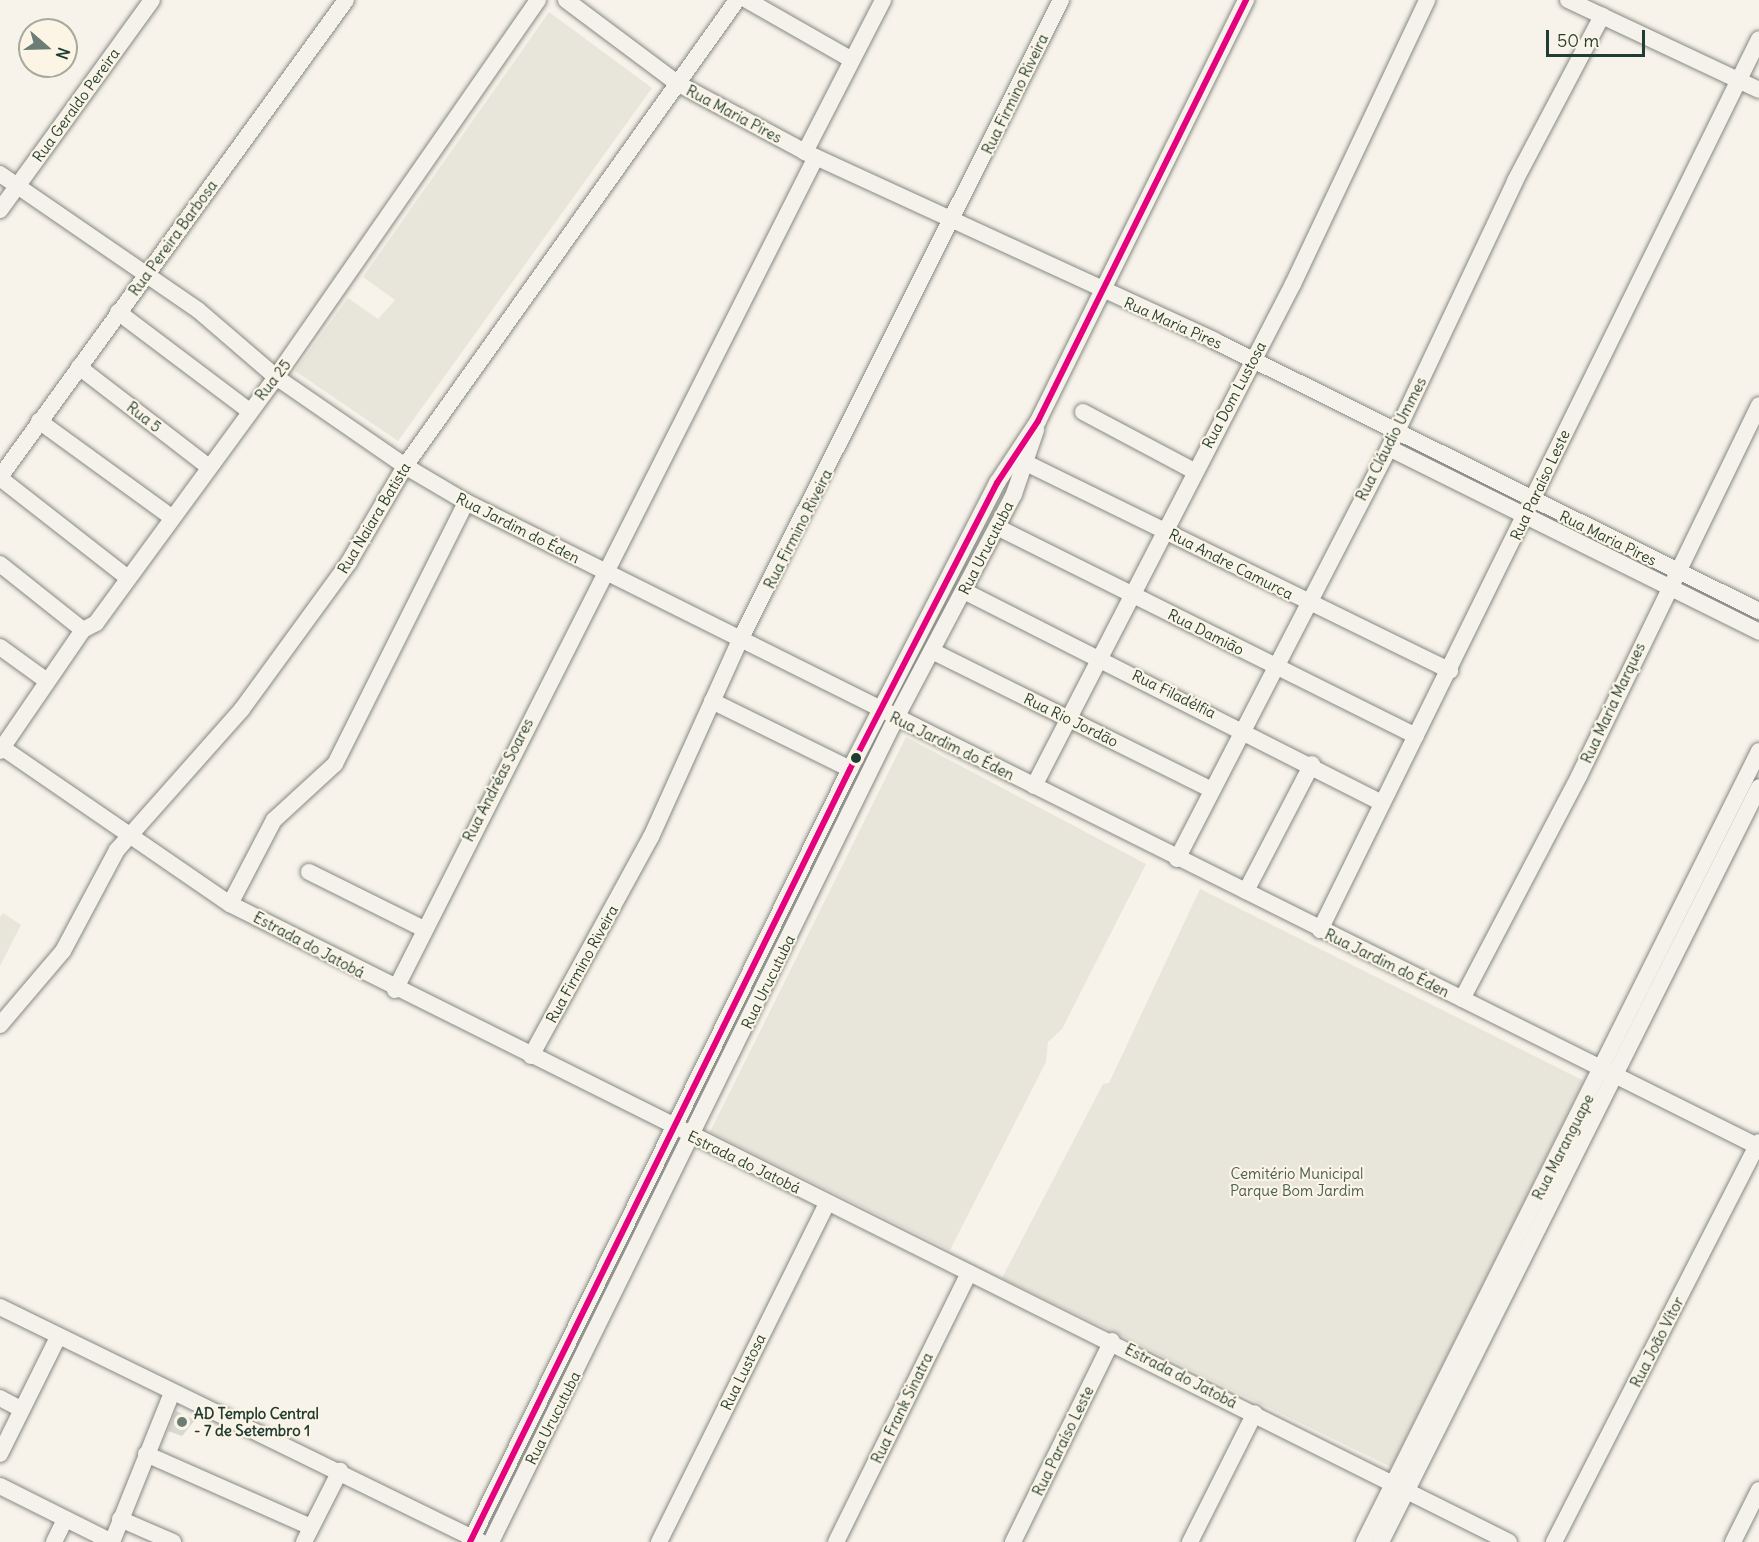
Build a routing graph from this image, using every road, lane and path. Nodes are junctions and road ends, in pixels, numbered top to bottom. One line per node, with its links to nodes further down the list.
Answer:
1 (152, 0): 20 (street, Rua Geraldo Pereira)
2 (346, 0): 23 (street, Rua Pereira Barbosa)
3 (538, 0): 28 (street, Rua 25)
4 (566, 0): 16 (street, Rua Maria Pires)
5 (737, 0): 16 (street, Rua Naiara Batista)
6 (747, 0): 14 (street)
7 (883, 0): 14 (street)
8 (1061, 0): 22 (street, Rua Firmino Riveira)
9 (1246, 0): 24 (street, Rua Urucutuba)
10 (1427, 0): 26 (street, Rua Dom Lustosa)
11 (1568, 0): 12 (street)
12 (1602, 16): 15 (street); 33 (street, Rua Cláudio Ummes)
13 (1759, 39): 15 (street, Rua Paraíso Leste)
14 (852, 60): 18 (street)
15 (1739, 80): 17 (street); 39 (street, Rua Paraíso Leste)
16 (677, 83): 18 (street, Rua Maria Pires); 35 (street, Rua Naiara Batista)
17 (1759, 90)
18 (811, 154): 22 (street, Rua Maria Pires); 46 (street, Rua Andréas Soares)
19 (0, 174): 20 (street, Rua Jardim do Éden)
20 (17, 186): 21 (street, Rua Geraldo Pereira); 23 (street, Rua Jardim do Éden)
21 (0, 210)
22 (954, 223): 24 (street, Rua Maria Pires); 55 (street, Rua Firmino Riveira)
23 (146, 275): 25 (street, Rua Pereira Barbosa); 28 (street, Rua Jardim do Éden)
24 (1100, 288): 26 (street, Rua Maria Pires); 34 (street, Rua Urucutuba)
25 (118, 312): 27 (street, Rua Pereira Barbosa); 30 (street)
26 (1253, 360): 33 (street, Rua Maria Pires); 37 (street, Rua Dom Lustosa)
27 (79, 367): 32 (street, Rua Pereira Barbosa); 36 (street, Rua 5)
28 (276, 377): 30 (street, Rua 25); 35 (street, Rua Jardim do Éden)
29 (1759, 405): 48 (street, Rua Maria Marques)
30 (249, 410): 36 (street, Rua 25)
31 (1083, 412): 37 (street)
32 (39, 422): 38 (street, Rua Pereira Barbosa); 42 (street)
33 (1392, 440): 39 (street, Rua Maria Pires); 41 (street, Rua Maria Pires); 51 (street, Rua Cláudio Ummes)
34 (1020, 460): 43 (street, Rua Urucutuba); 44 (street, Rua Andre Camurca); 63 (street, Rua Urucutuba)
35 (405, 466): 40 (street, Rua Jardim do Éden); 75 (street, Rua Naiara Batista)
36 (209, 467): 42 (street, Rua 25)
37 (1194, 471): 44 (street, Rua Dom Lustosa)
38 (0, 478): 47 (street)
39 (1531, 499): 41 (street, Rua Paraíso Leste); 48 (street, Rua Maria Pires)
40 (466, 502): 46 (street, Rua Jardim do Éden); 79 (street)
41 (1525, 516): 48 (street, Rua Maria Pires); 60 (street, Rua Paraíso Leste)
42 (171, 517): 47 (street, Rua 25)
43 (997, 527): 49 (street, Rua Urucutuba); 50 (street, Rua Damião)
44 (1164, 531): 50 (street, Rua Dom Lustosa); 51 (street, Rua Andre Camurca)
45 (0, 564): 53 (street)
46 (605, 572): 55 (street, Rua Jardim do Éden); 80 (street, Rua Andréas Soares)
47 (128, 578): 53 (street, Rua 25)
48 (1673, 579): 52 (street, Rua Maria Pires); 54 (street, Rua Maria Pires); 83 (street, Rua Maria Marques)
49 (964, 591): 57 (street, Rua Urucutuba); 58 (street, Rua Filadélfia)
50 (1132, 593): 58 (street, Rua Dom Lustosa); 59 (street, Rua Damião)
51 (1307, 603): 59 (street, Rua Cláudio Ummes); 60 (street, Rua Andre Camurca)
52 (1759, 611)
53 (83, 630): 61 (street, Rua 25)
54 (1759, 633)
55 (740, 640): 62 (street, Rua Firmino Riveira); 63 (street, Rua Jardim do Éden)
56 (0, 647): 61 (street)
57 (932, 651): 63 (street, Rua Urucutuba); 64 (street, Rua Rio Jordão)
58 (1100, 657): 64 (street, Rua Dom Lustosa); 65 (street, Rua Filadélfia)
59 (1275, 667): 65 (street, Rua Cláudio Ummes); 66 (street, Rua Damião)
60 (1450, 671): 66 (street, Rua Paraíso Leste)
61 (47, 681): 67 (street, Rua 25)
62 (712, 701): 70 (street); 85 (street, Rua Firmino Riveira)
63 (889, 715): 70 (street, Rua Urucutuba); 71 (street, Rua Jardim do Éden); 88 (street, Rua Urucutuba)
64 (1069, 719): 71 (street, Rua Dom Lustosa); 73 (street, Rua Rio Jordão)
65 (1242, 728): 69 (street, Rua Filadélfia); 73 (street, Rua Cláudio Ummes)
66 (1416, 736): 74 (street, Rua Paraíso Leste)
67 (1, 748): 75 (street, Estrada do Jatobá)
68 (1759, 752): 86 (street, Rua Maranguape)
69 (1312, 764): 74 (street, Rua Filadélfia); 78 (street)
70 (850, 769): 87 (street, Rua Urucutuba)
71 (1034, 786): 76 (street, Rua Jardim do Éden)
72 (1759, 787): 86 (street, Rua Maranguape)
73 (1210, 789): 76 (street, Rua Cláudio Ummes)
74 (1382, 803): 81 (street, Rua Paraíso Leste)
75 (130, 835): 79 (street, Estrada do Jatobá); 84 (street, Rua Naiara Batista)
76 (1177, 859): 78 (street, Rua Jardim do Éden)
77 (309, 872): 80 (street)
78 (1246, 891): 81 (street, Rua Jardim do Éden)
79 (230, 904): 82 (street, Estrada do Jatobá)
80 (424, 929): 82 (street, Rua Andréas Soares)
81 (1320, 930): 83 (street, Rua Jardim do Éden)
82 (395, 990): 85 (street, Estrada do Jatobá)
83 (1462, 999): 86 (street, Rua Jardim do Éden)
84 (0, 1025)
85 (531, 1056): 87 (street, Estrada do Jatobá)
86 (1607, 1075): 89 (street, Rua Jardim do Éden); 102 (street, Rua Maranguape)
87 (674, 1128): 88 (street, Estrada do Jatobá); 108 (street, Rua Urucutuba)
88 (693, 1137): 90 (street, Estrada do Jatobá); 112 (street, Rua Urucutuba)
89 (1758, 1145): 120 (street, Rua João Vítor)
90 (827, 1203): 91 (street, Estrada do Jatobá); 113 (street, Rua Lustosa)
91 (969, 1273): 94 (street, Estrada do Jatobá); 114 (street, Rua Frank Sinatra)
92 (0, 1307): 93 (street)
93 (57, 1339): 95 (street); 97 (street)
94 (1112, 1341): 98 (street, Estrada do Jatobá); 115 (street, Rua Paraíso Leste)
95 (172, 1393): 100 (street); 101 (street)
96 (0, 1398): 97 (street)
97 (21, 1409): 99 (street)
98 (1255, 1413): 102 (street, Estrada do Jatobá); 116 (street)
99 (0, 1454)
100 (146, 1454): 106 (street); 107 (street)
101 (340, 1472): 107 (street); 108 (street)
102 (1399, 1485): 117 (street, Rua Maranguape); 118 (street, Rua Maranguape); 119 (street, Estrada do Jatobá)
103 (0, 1486): 105 (street)
104 (1759, 1490): 121 (street)
105 (65, 1519): 109 (street); 110 (street)
106 (120, 1519): 110 (street); 111 (street)
107 (308, 1535)
108 (475, 1540)
109 (54, 1542)
110 (112, 1542)
111 (173, 1542)
112 (491, 1542)
113 (659, 1542)
114 (836, 1542)
115 (1013, 1542)
116 (1190, 1542)
117 (1364, 1542)
118 (1381, 1542)
119 (1509, 1542)
120 (1554, 1542)
121 (1733, 1542)

